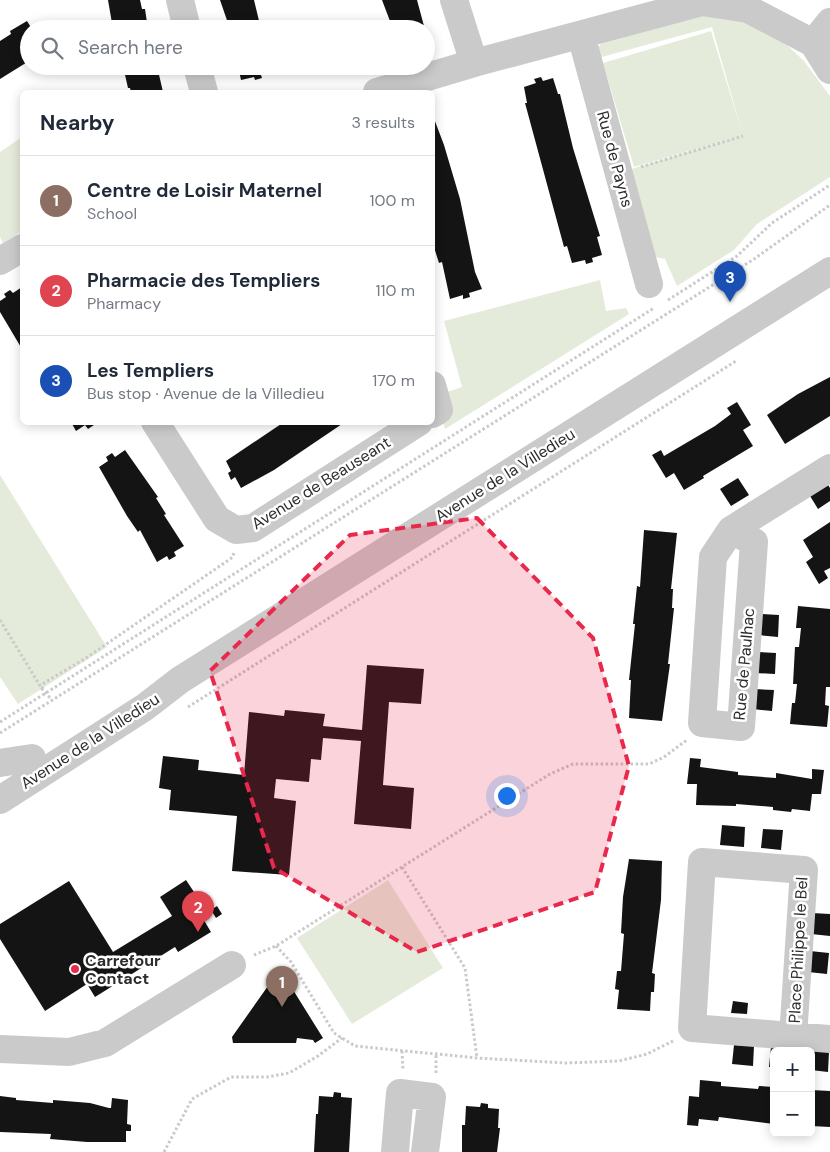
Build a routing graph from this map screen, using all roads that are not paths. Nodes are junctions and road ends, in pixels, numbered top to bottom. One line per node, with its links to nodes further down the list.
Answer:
1 (180, 0): 3 (street)
2 (454, 0): 7 (street)
3 (185, 20)
4 (830, 22): 6 (street)
5 (581, 35): 6 (street); 7 (street); 17 (street, Rue de Payns)
6 (813, 43): 8 (street)
7 (474, 63): 11 (street)
8 (830, 70)
9 (199, 75): 12 (street)
10 (434, 75): 13 (street)
11 (435, 75)
12 (203, 90)
13 (384, 90)
14 (20, 249): 15 (street)
15 (0, 261)
16 (830, 271): 24 (street, Avenue de la Villedieu)
17 (649, 284)
18 (435, 395): 19 (street)
19 (435, 412)
20 (157, 425): 21 (street, Avenue de Beauseant)
21 (414, 425)
22 (830, 468): 23 (street)
23 (731, 530): 23 (street, Rue de Paulhac)
24 (180, 680): 25 (street, Avenue de la Villedieu); 28 (street, Avenue de la Villedieu)
25 (32, 758): 26 (street); 27 (street, Avenue de la Villedieu)
26 (0, 763)
27 (0, 778)
28 (0, 800)
29 (232, 965): 32 (street)
30 (794, 1036): 30 (street, Place Philippe le Bel); 31 (street)
31 (830, 1039)
32 (0, 1049)
33 (394, 1152): 34 (street)
34 (425, 1152)

